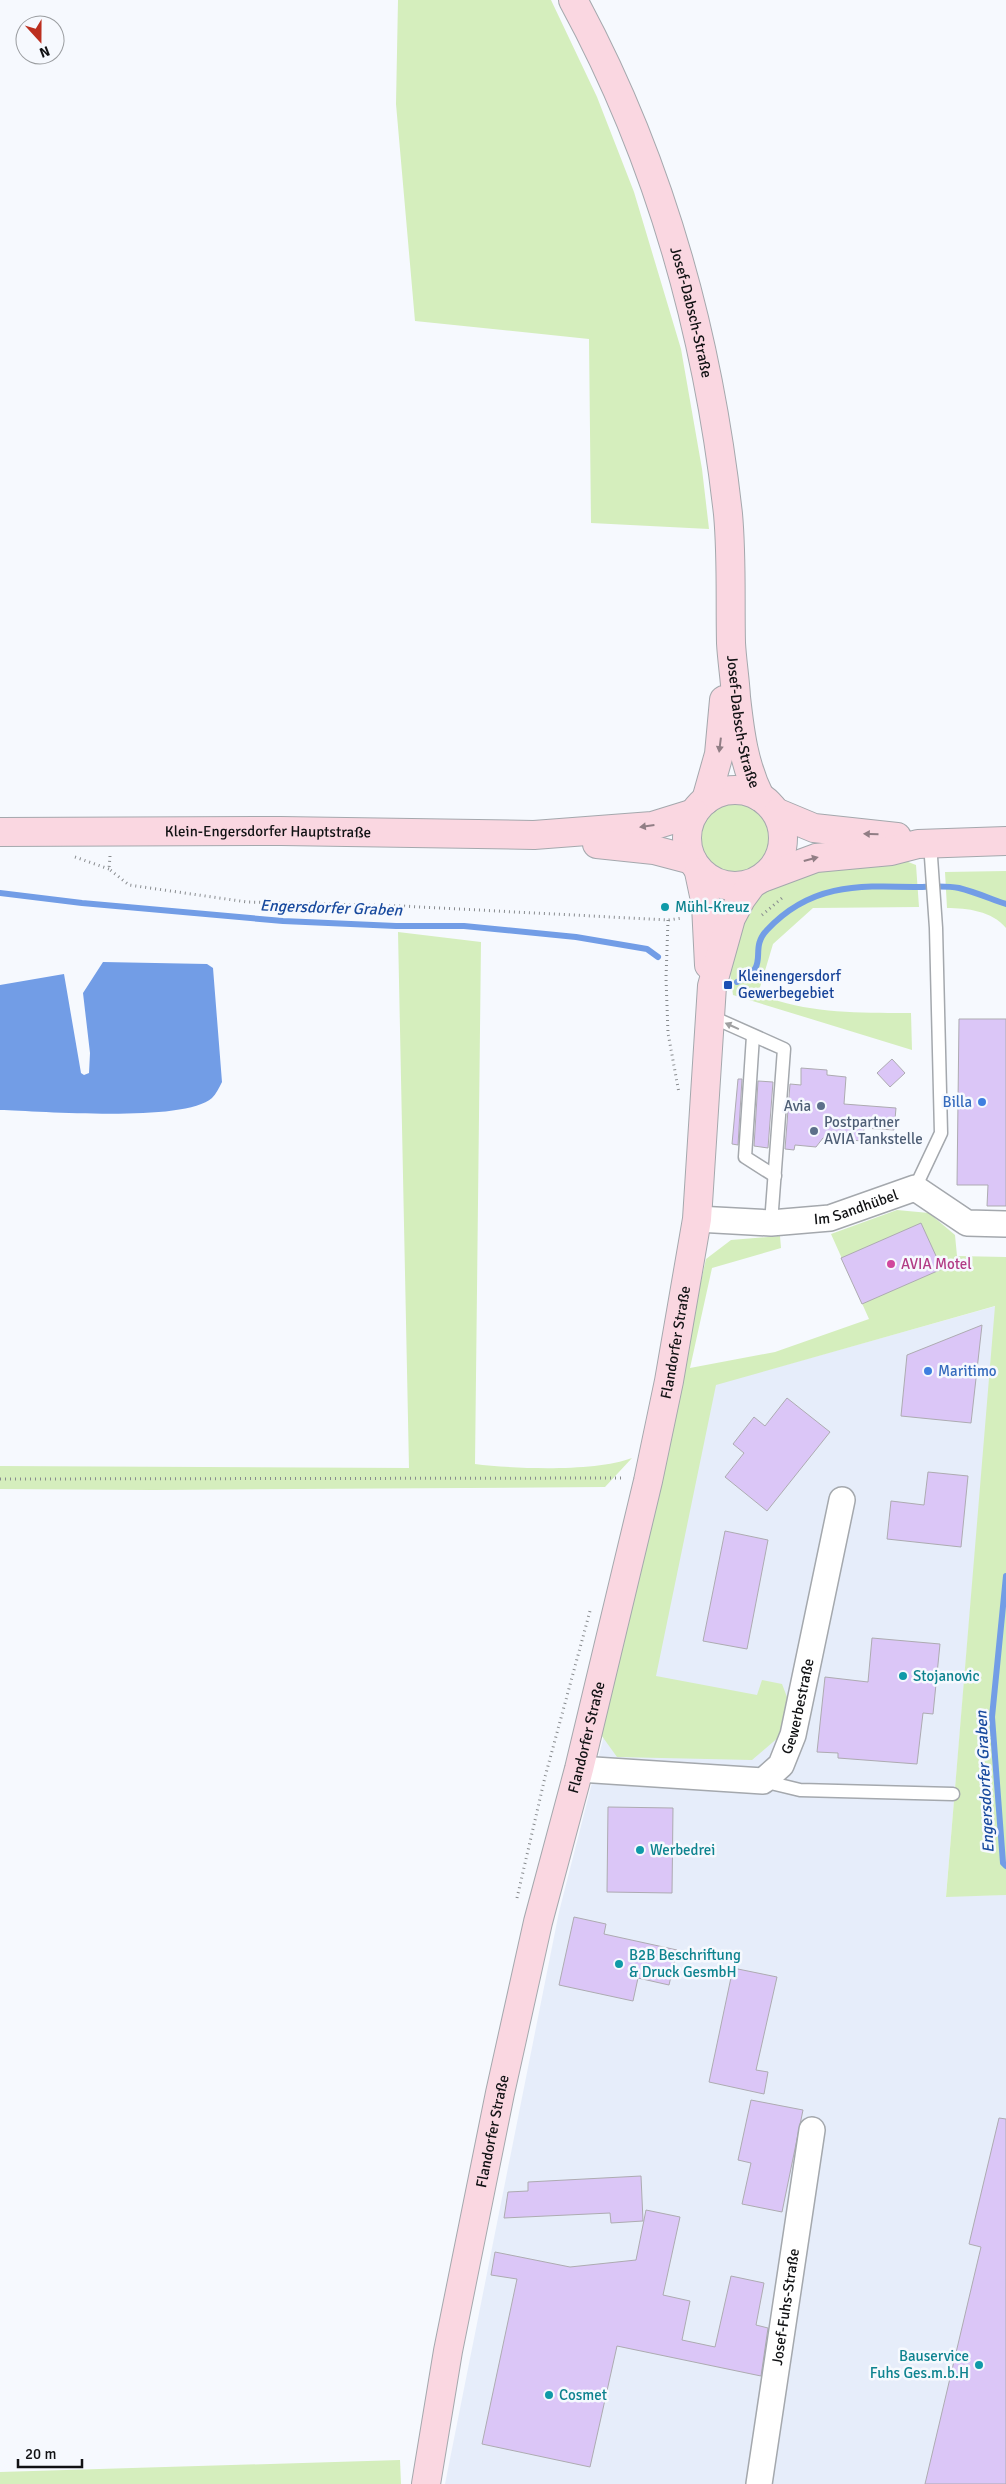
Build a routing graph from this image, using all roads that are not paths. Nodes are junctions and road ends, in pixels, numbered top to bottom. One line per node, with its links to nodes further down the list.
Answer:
1 (573, 0): 2 (main road, Josef-Dabsch-Straße)
2 (731, 644): 3 (main road, Josef-Dabsch-Straße); 4 (main road, Josef-Dabsch-Straße, one-way to 4)
3 (769, 805): 4 (main road); 8 (main road, one-way to 3); 10 (main road)
4 (700, 807): 6 (main road, one-way to 6); 9 (main road)
5 (0, 832): 6 (main road, Klein-Engersdorfer Hauptstraße)
6 (534, 835): 9 (main road)
7 (1006, 841): 8 (main road)
8 (924, 844): 10 (main road, one-way to 8); 15 (lane)
9 (696, 866): 10 (main road); 11 (main road, Flandorfer Straße)
10 (759, 880): 11 (main road, Flandorfer Straße)
11 (712, 986): 12 (main road, Flandorfer Straße)
12 (710, 1016): 13 (lane, one-way to 12); 16 (main road, Flandorfer Straße)
13 (754, 1036): 14 (lane); 14 (lane)
14 (775, 1176): 17 (lane)
15 (914, 1188): 17 (street, Im Sandhübel); 18 (street, Im Sandhübel)
16 (697, 1219): 17 (street, Im Sandhübel); 20 (main road, Flandorfer Straße)
17 (771, 1223)
18 (1005, 1224)
19 (842, 1500): 21 (street, Gewerbestraße)
20 (579, 1769): 21 (street); 24 (main road, Flandorfer Straße)
21 (763, 1782): 22 (lane)
22 (953, 1794)
23 (812, 2130): 25 (street, Josef-Fuhs-Straße)
24 (426, 2484)
25 (758, 2484)

